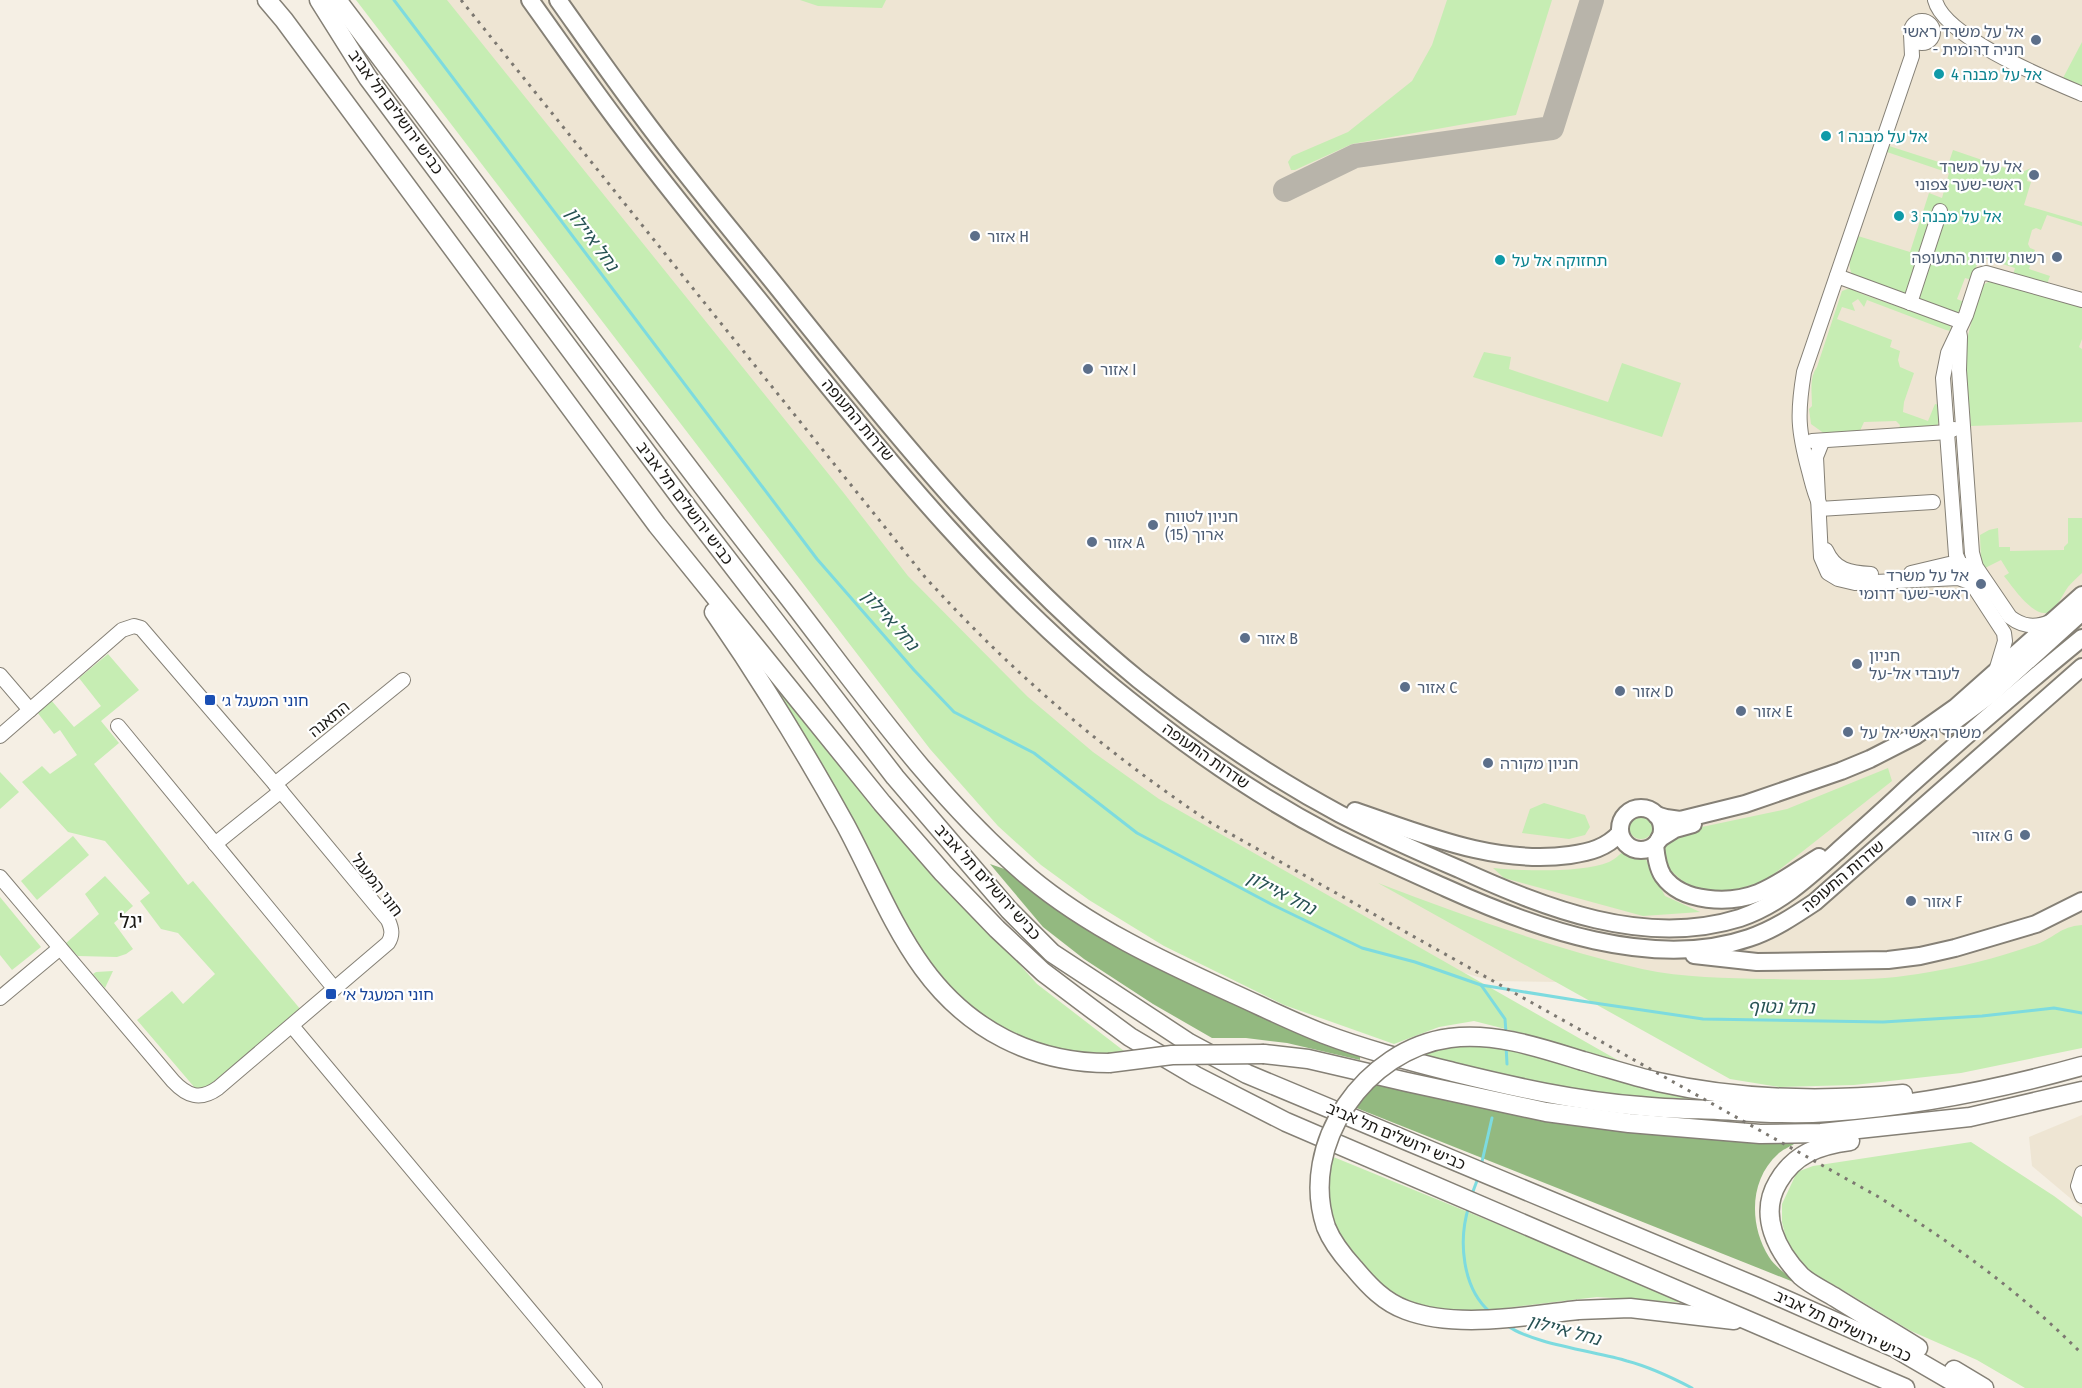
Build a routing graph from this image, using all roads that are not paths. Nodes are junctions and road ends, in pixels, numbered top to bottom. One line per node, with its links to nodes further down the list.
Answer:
1 (267, 0): 23 (highway, כביש ירושלים תל אביב)
2 (308, 0): 11 (highway)
3 (319, 0): 11 (highway, כביש ירושלים תל אביב)
4 (337, 0): 50 (highway)
5 (530, 0): 45 (main road, שדרות התעופה)
6 (558, 0): 36 (main road, שדרות התעופה)
7 (1935, 0): 12 (street)
8 (1911, 34): 9 (street); 9 (street); 10 (street)
9 (1927, 43): 10 (street)
10 (1912, 56): 14 (street)
11 (369, 78): 57 (highway, כביש ירושלים תל אביב)
12 (2082, 94)
13 (1940, 211): 16 (street)
14 (1837, 276): 16 (street); 20 (street)
15 (2082, 300): 17 (street)
16 (1910, 303): 17 (street)
17 (1960, 326): 18 (street); 19 (street)
18 (1962, 414): 19 (street); 24 (street)
19 (1947, 432): 20 (street); 24 (street)
20 (1810, 442): 22 (street); 22 (street)
21 (1933, 502): 22 (street)
22 (1819, 506): 24 (street)
23 (657, 525): 51 (highway, bridge); 54 (highway, כביש ירושלים תל אביב)
24 (1963, 567): 27 (street); 30 (street)
25 (2082, 595): 27 (main road)
26 (2082, 612): 41 (main road)
27 (2052, 622): 30 (main road)
28 (2082, 639): 39 (main road, שדרות התעופה)
29 (2082, 667): 45 (main road, שדרות התעופה)
30 (1996, 671): 38 (main road)
31 (0, 675): 33 (street)
32 (403, 680): 37 (street, התאנה)
33 (30, 710): 35 (street, חוני המעגל); 37 (street, חוני המעגל)
34 (118, 726): 42 (street)
35 (0, 736)
36 (1257, 764): 39 (main road, שדרות התעופה); 40 (main road)
37 (278, 788): 42 (street, התאנה); 47 (street, חוני המעגל)
38 (1656, 815): 40 (main road); 41 (main road)
39 (1860, 831): 41 (main road)
40 (1620, 833): 41 (main road)
41 (1657, 842)
42 (215, 844): 47 (street)
43 (0, 877): 46 (street, חוני המעגל)
44 (2082, 901): 45 (main road)
45 (1610, 943)
46 (60, 948): 48 (street); 49 (street, חוני המעגל)
47 (334, 988): 49 (street, חוני המעגל)
48 (0, 998)
49 (292, 1026): 55 (street)
50 (2082, 1064): 54 (highway, bridge)
51 (2082, 1093): 58 (highway)
52 (2082, 1173): 53 (street)
53 (2082, 1196)
54 (1858, 1367): 56 (highway, כביש ירושלים תל אביב)
55 (596, 1388)
56 (1905, 1388)
57 (1964, 1388)
58 (1983, 1388)

